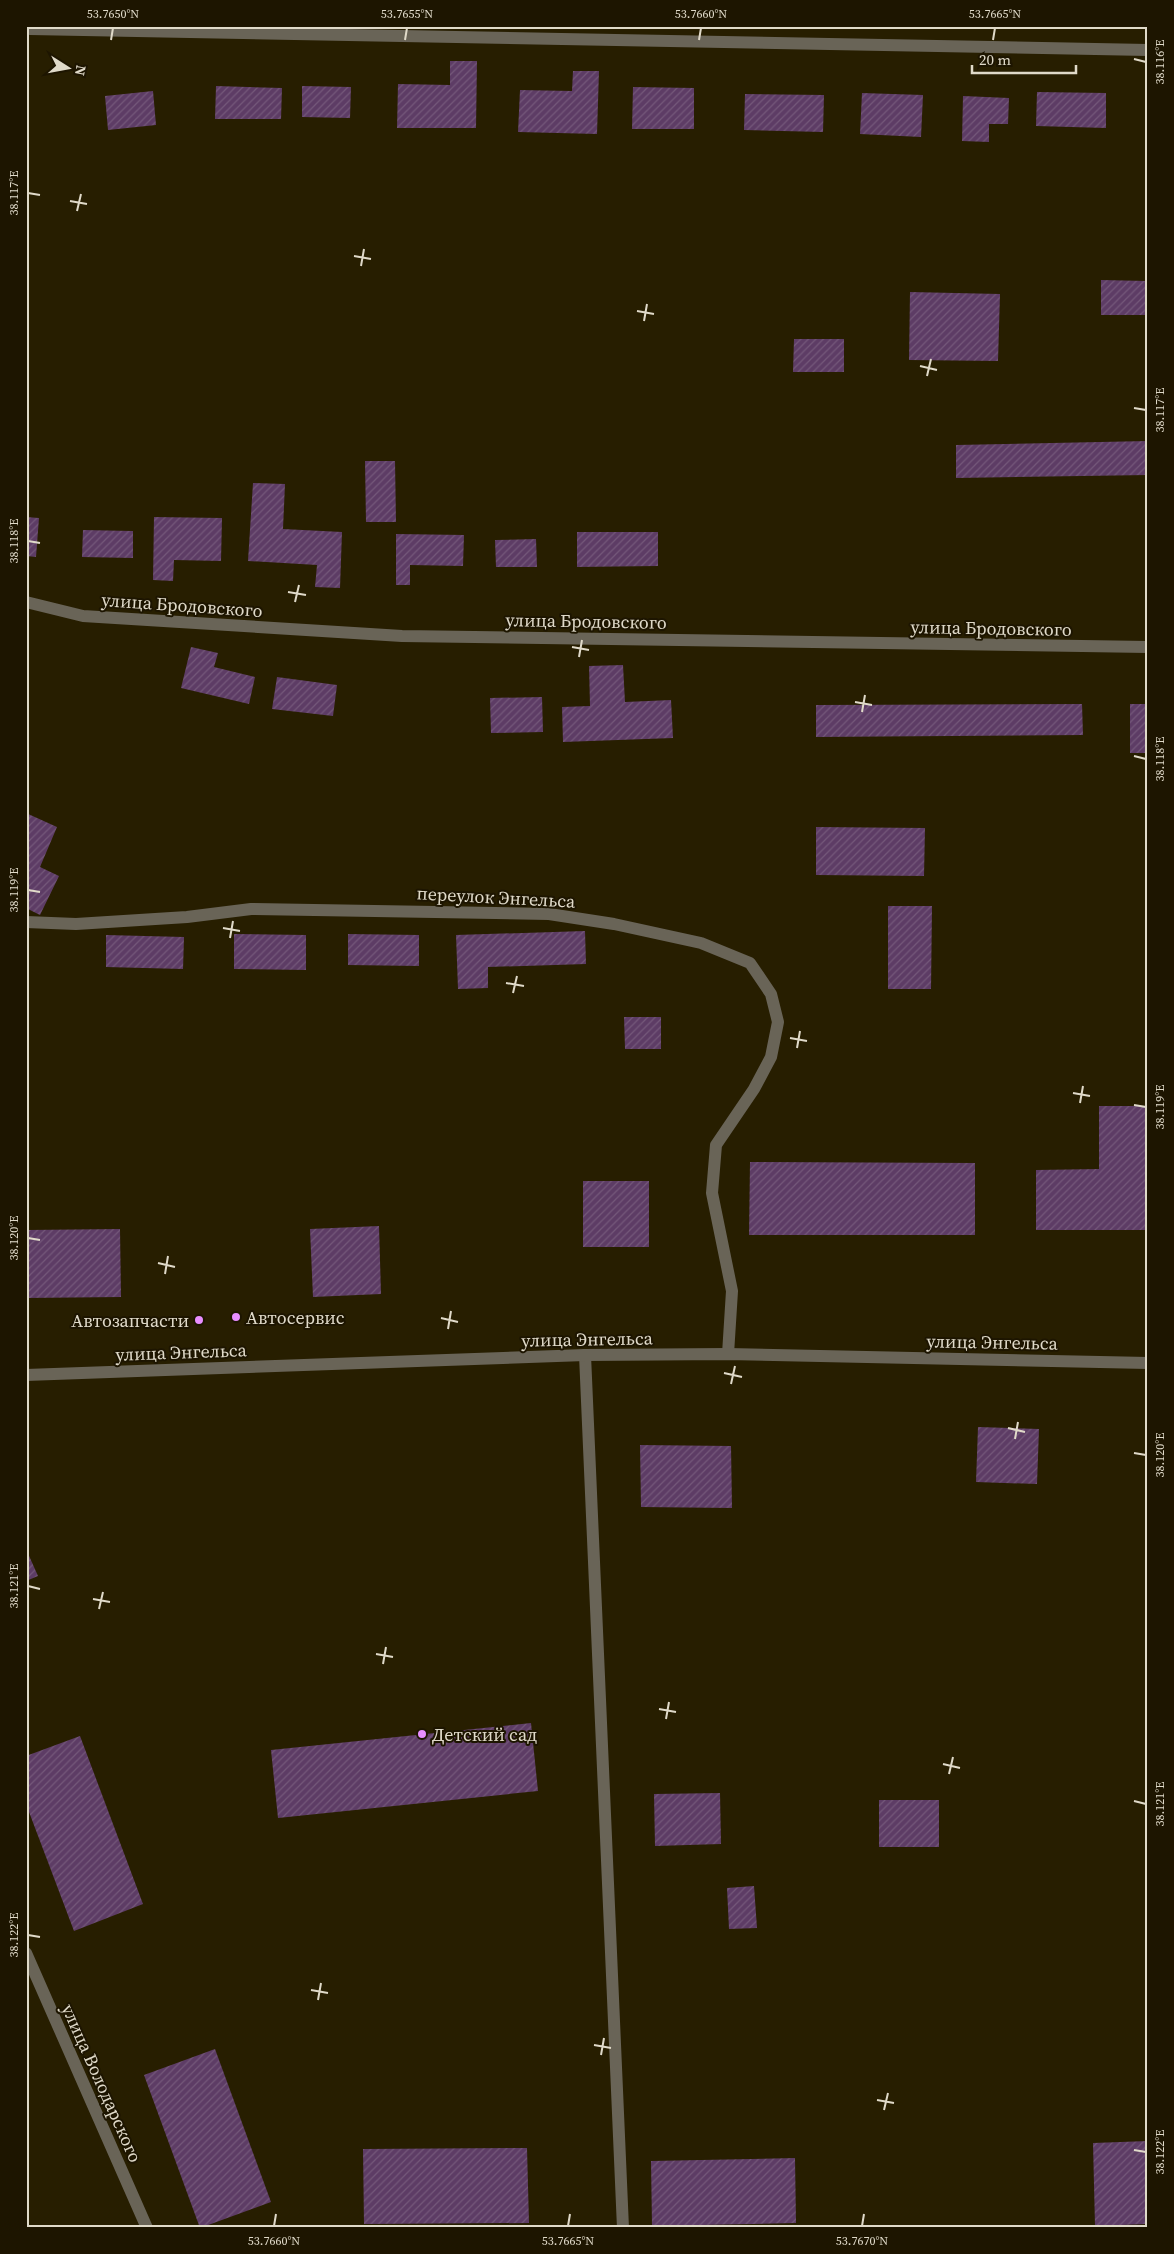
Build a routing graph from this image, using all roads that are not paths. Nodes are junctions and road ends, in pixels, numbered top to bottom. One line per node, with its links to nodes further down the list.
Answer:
1 (30, 29): 2 (street)
2 (1148, 50)
3 (26, 602): 4 (street, улица Бродовского)
4 (1148, 647)
5 (26, 922): 6 (street, переулок Энгельса)
6 (728, 1354): 7 (street, улица Энгельса); 8 (street, улица Энгельса)
7 (585, 1355): 9 (street, улица Энгельса); 12 (street)
8 (1148, 1363)
9 (26, 1375)
10 (26, 1953): 11 (street, улица Володарского)
11 (147, 2228)
12 (623, 2228)

